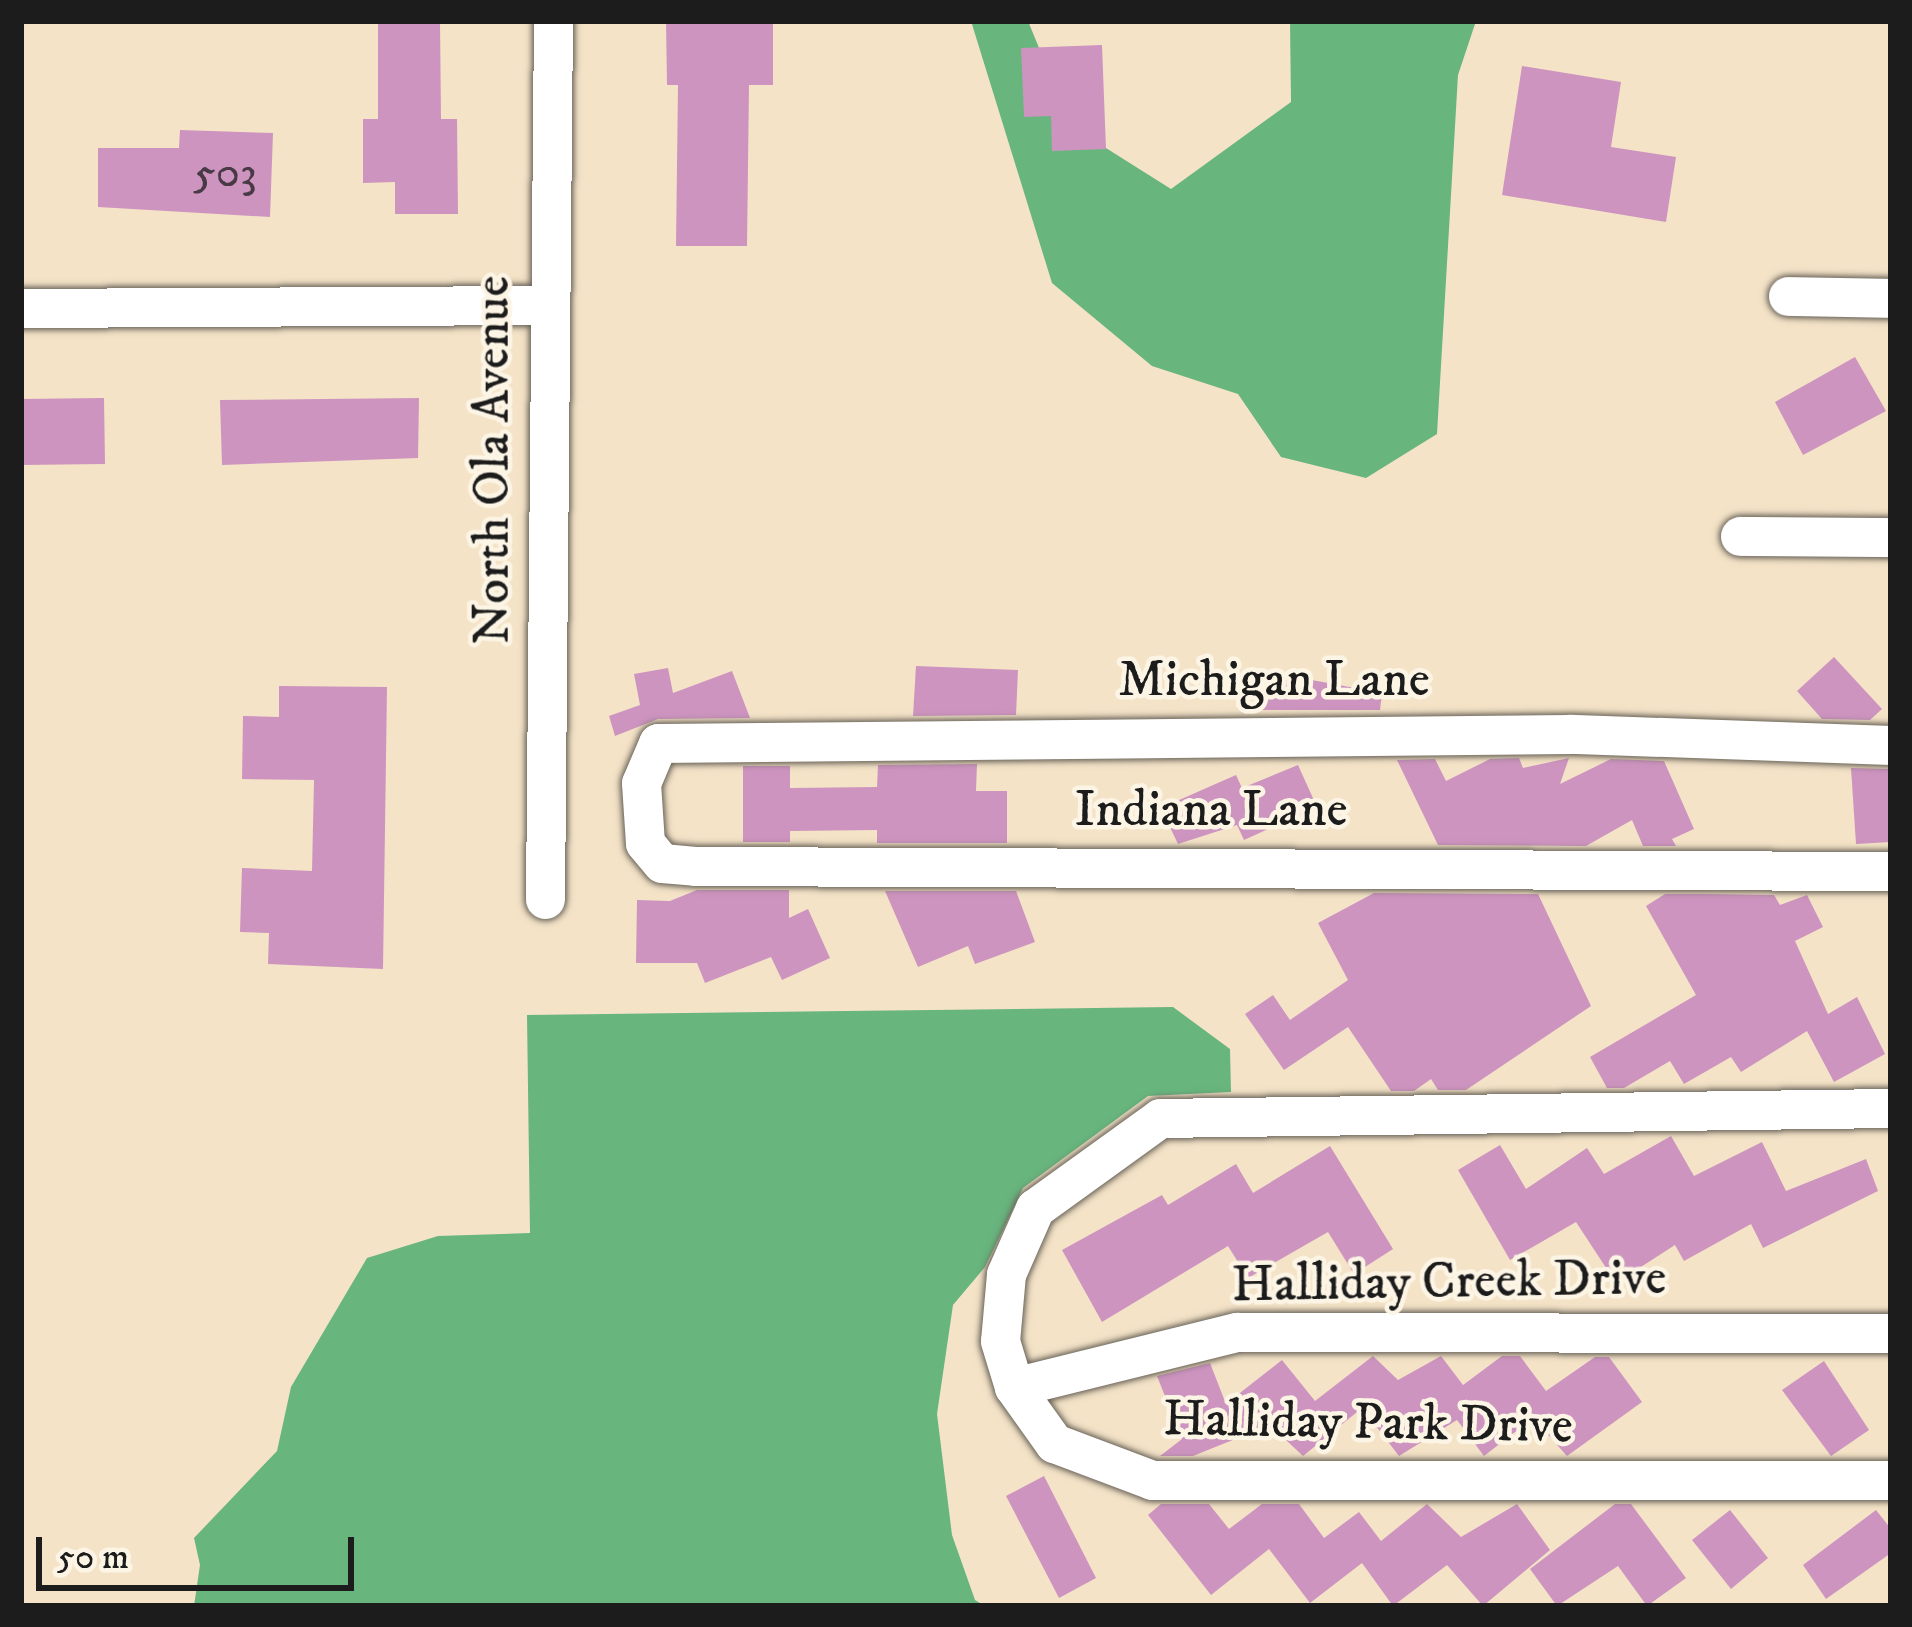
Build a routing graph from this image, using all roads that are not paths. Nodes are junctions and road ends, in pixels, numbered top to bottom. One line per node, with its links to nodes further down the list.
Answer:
1 (553, 21): 4 (street, North Ola Avenue)
2 (1788, 296): 3 (street)
3 (1891, 298)
4 (547, 305): 5 (street); 11 (street, North Ola Avenue)
5 (21, 308)
6 (1739, 536): 7 (street)
7 (1891, 537)
8 (658, 743): 9 (street, Michigan Lane); 10 (street, Indiana Lane)
9 (1891, 745)
10 (1891, 872)
11 (545, 899)
12 (1891, 1108): 14 (street, Halliday Park Drive)
13 (1891, 1333): 14 (street, Halliday Creek Drive)
14 (1014, 1387): 15 (street, Halliday Park Drive)
15 (1891, 1480)

